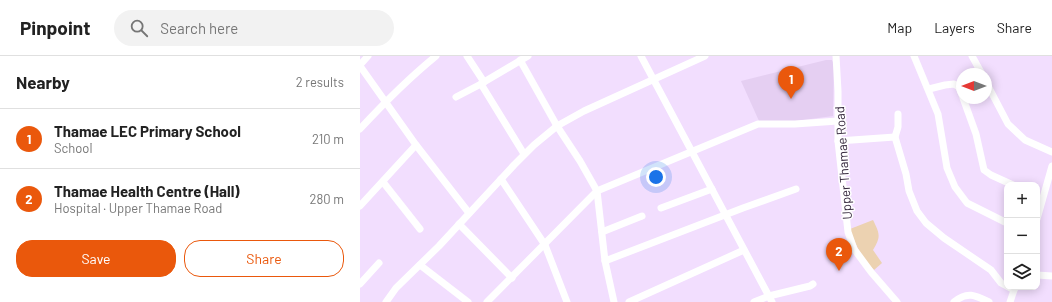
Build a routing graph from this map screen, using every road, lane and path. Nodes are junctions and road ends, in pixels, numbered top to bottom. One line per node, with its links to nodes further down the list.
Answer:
1 (368, 56): 11 (street)
2 (436, 56): 19 (street)
3 (467, 56): 14 (street)
4 (528, 56): 10 (street)
5 (641, 56): 13 (street)
6 (705, 56): 13 (street)
7 (837, 56): 22 (street, Upper Thamae Road)
8 (914, 56): 16 (street)
9 (972, 56): 12 (street)
10 (520, 60): 14 (street); 23 (street)
11 (360, 65): 19 (street)
12 (979, 68)
13 (653, 80): 23 (street); 28 (street)
14 (482, 83): 18 (street); 30 (street)
15 (956, 85): 16 (street)
16 (929, 89): 44 (street)
17 (992, 93): 29 (street)
18 (456, 98)
19 (385, 102): 24 (street); 27 (street)
20 (965, 104): 34 (street)
21 (898, 114): 25 (street)
22 (838, 121): 26 (street, Upper Thamae Road); 28 (street)
23 (557, 126): 30 (street); 37 (street)
24 (360, 129)
25 (895, 137): 26 (street); 58 (street)
26 (838, 141): 68 (street, Upper Thamae Road)
27 (416, 146): 33 (street); 41 (street)
28 (691, 152): 35 (street); 37 (street)
29 (1052, 152)
30 (524, 154): 32 (street)
31 (1052, 166): 38 (street)
32 (501, 179): 41 (street); 48 (street)
33 (382, 182): 39 (street); 46 (street)
34 (1006, 182)
35 (712, 189): 40 (street); 42 (street)
36 (796, 189): 42 (street)
37 (597, 191): 47 (street); 48 (street)
38 (1040, 198)
39 (360, 206)
40 (661, 208)
41 (469, 213): 45 (street)
42 (726, 214): 49 (street); 50 (street)
43 (642, 216): 47 (street)
44 (1004, 222)
45 (459, 224): 52 (street); 55 (street)
46 (420, 230)
47 (602, 232): 50 (street)
48 (545, 245): 55 (street); 64 (street)
49 (744, 250): 60 (street); 66 (street)
50 (605, 260): 65 (street)
51 (379, 263): 56 (street)
52 (420, 265): 61 (street); 62 (street)
53 (1040, 275): 54 (street)
54 (1052, 276)
55 (512, 278): 63 (street)
56 (360, 284)
57 (813, 284): 60 (street)
58 (1004, 284)
59 (1014, 290): 71 (street)
60 (770, 299): 67 (street)
61 (386, 302)
62 (468, 302)
63 (487, 302)
64 (567, 302)
65 (614, 302)
66 (628, 302)
67 (754, 302)
68 (897, 302)
69 (954, 302): 70 (street)
70 (989, 302)
71 (1010, 302)

